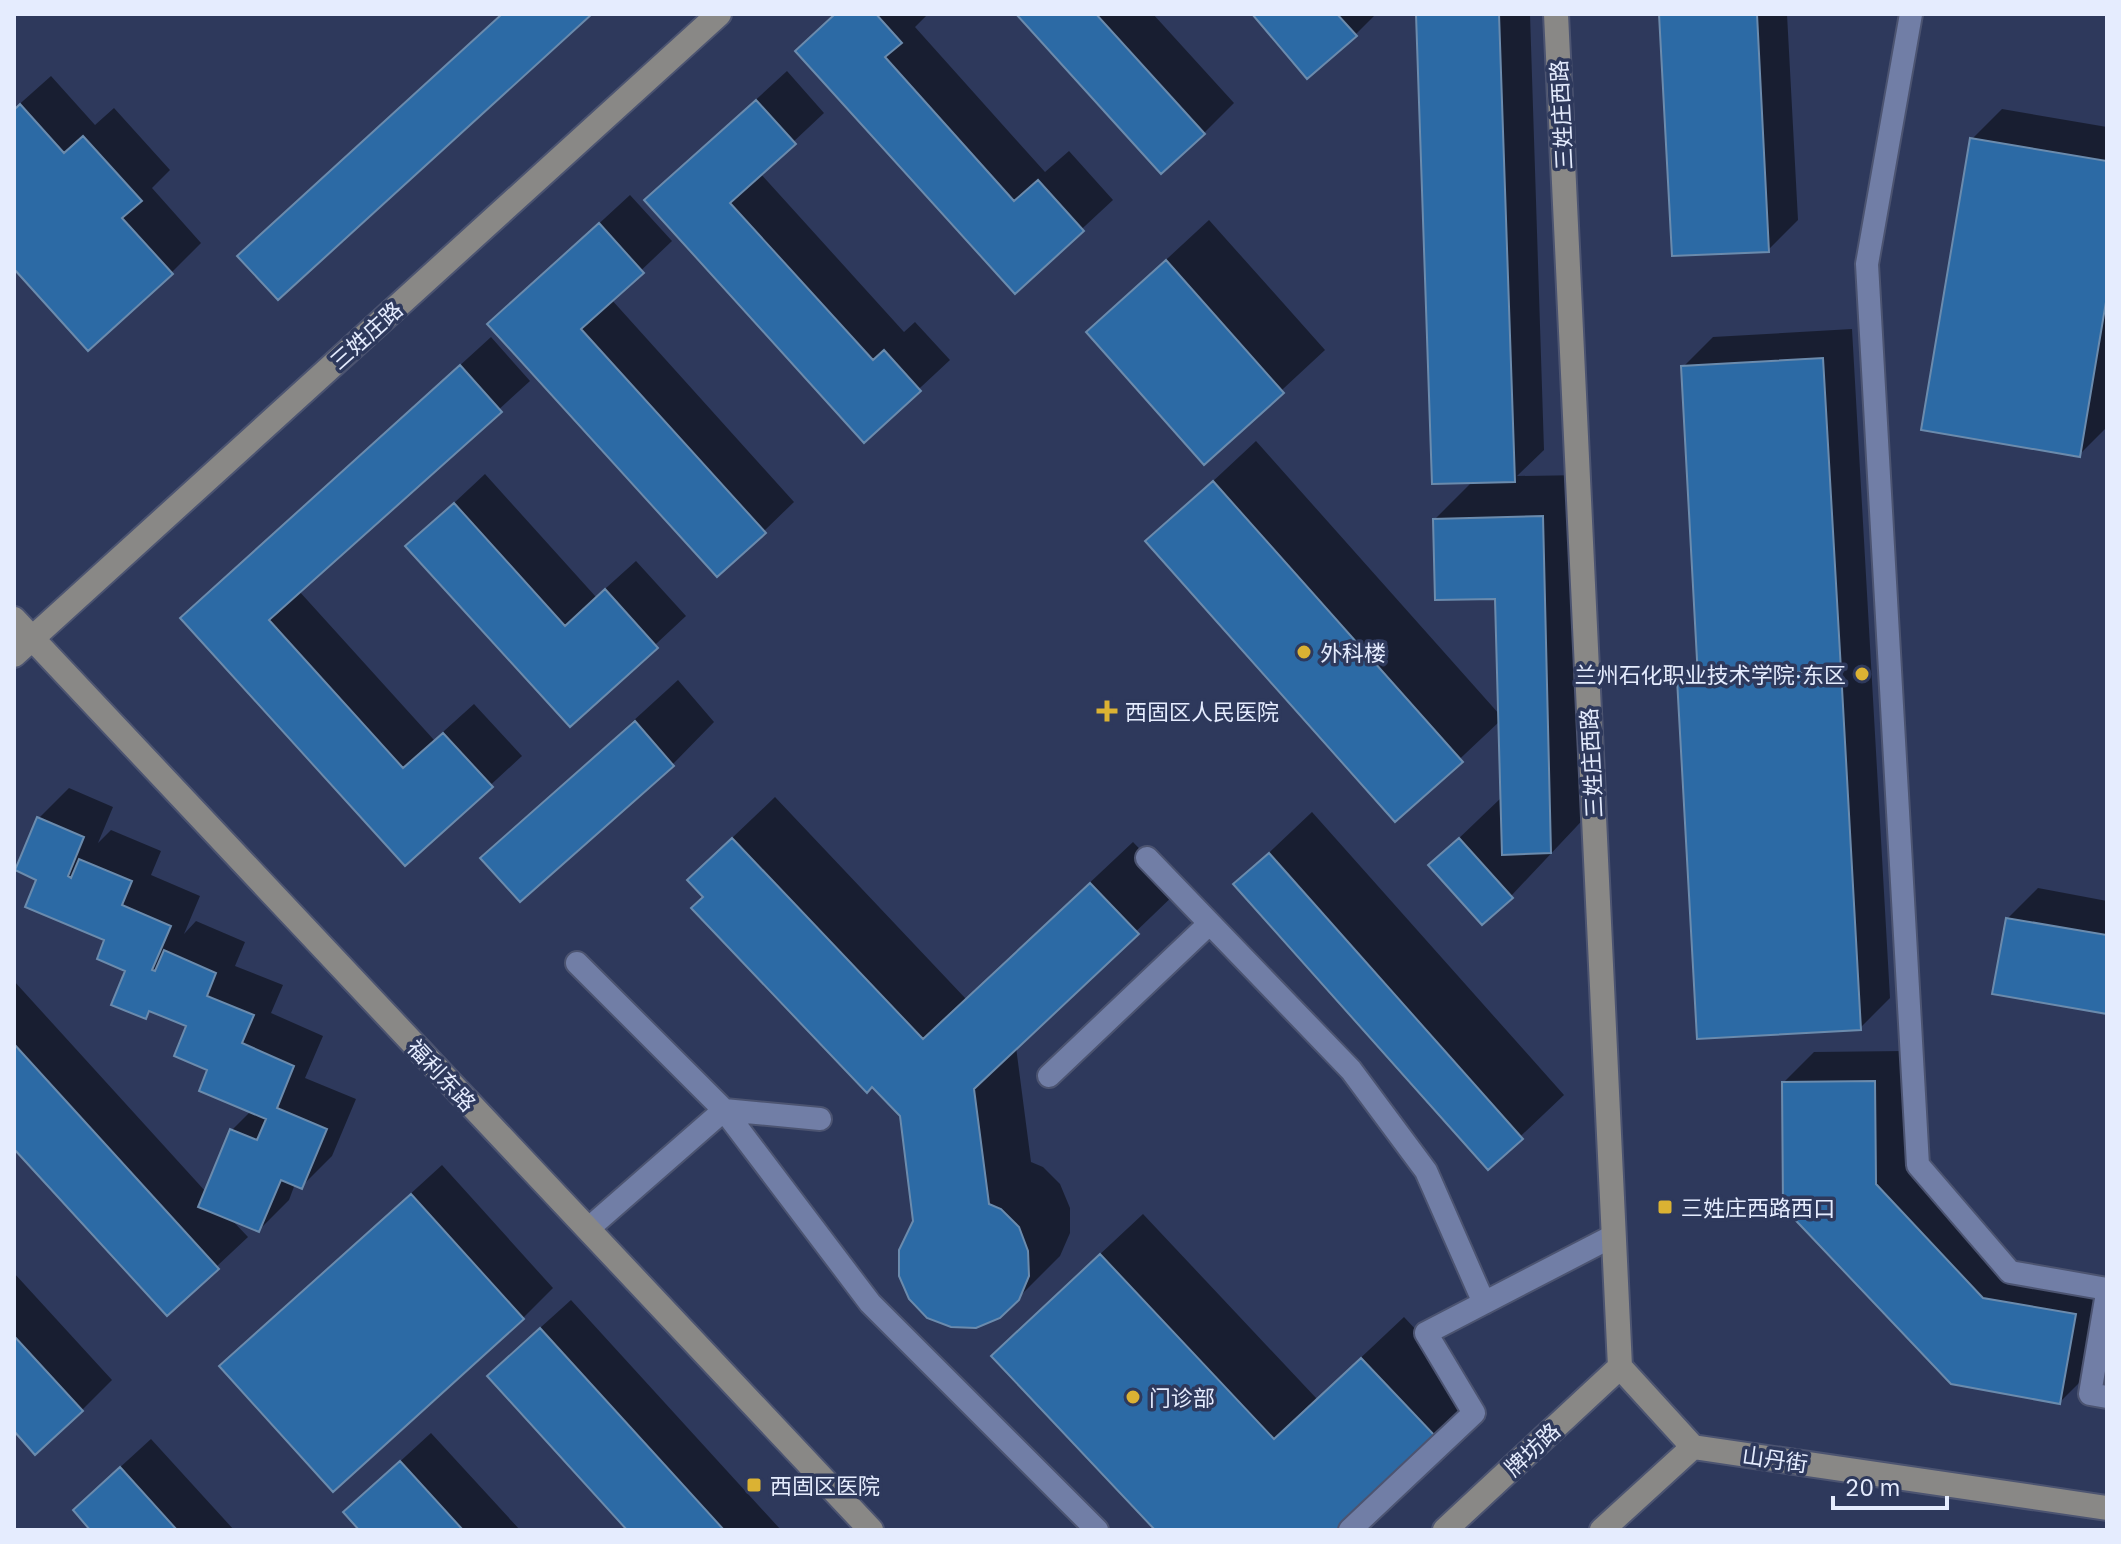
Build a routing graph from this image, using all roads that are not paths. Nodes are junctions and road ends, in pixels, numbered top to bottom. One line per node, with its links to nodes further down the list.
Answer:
1 (719, 14): 5 (street, 三姓庄路)
2 (1556, 14): 13 (street, 三姓庄西路)
3 (1911, 14): 14 (lane)
4 (14, 619): 5 (street, 福利东路)
5 (23, 647): 12 (street, 福利东路)
6 (1147, 858): 7 (lane)
7 (1209, 924): 9 (lane); 15 (lane)
8 (577, 963): 10 (lane)
9 (1049, 1076)
10 (724, 1110): 11 (lane); 12 (lane); 21 (lane)
11 (820, 1119)
12 (588, 1229): 20 (street, 福利东路)
13 (1613, 1236): 15 (lane); 16 (street, 三姓庄西路)
14 (2107, 1291): 17 (lane)
15 (1484, 1303): 22 (lane)
16 (1620, 1367): 18 (street); 23 (street, 牌坊路)
17 (2107, 1397)
18 (1693, 1447): 19 (street, 山丹街); 24 (street)
19 (2107, 1508)
20 (871, 1530)
21 (1097, 1530)
22 (1350, 1530)
23 (1445, 1530)
24 (1602, 1530)

